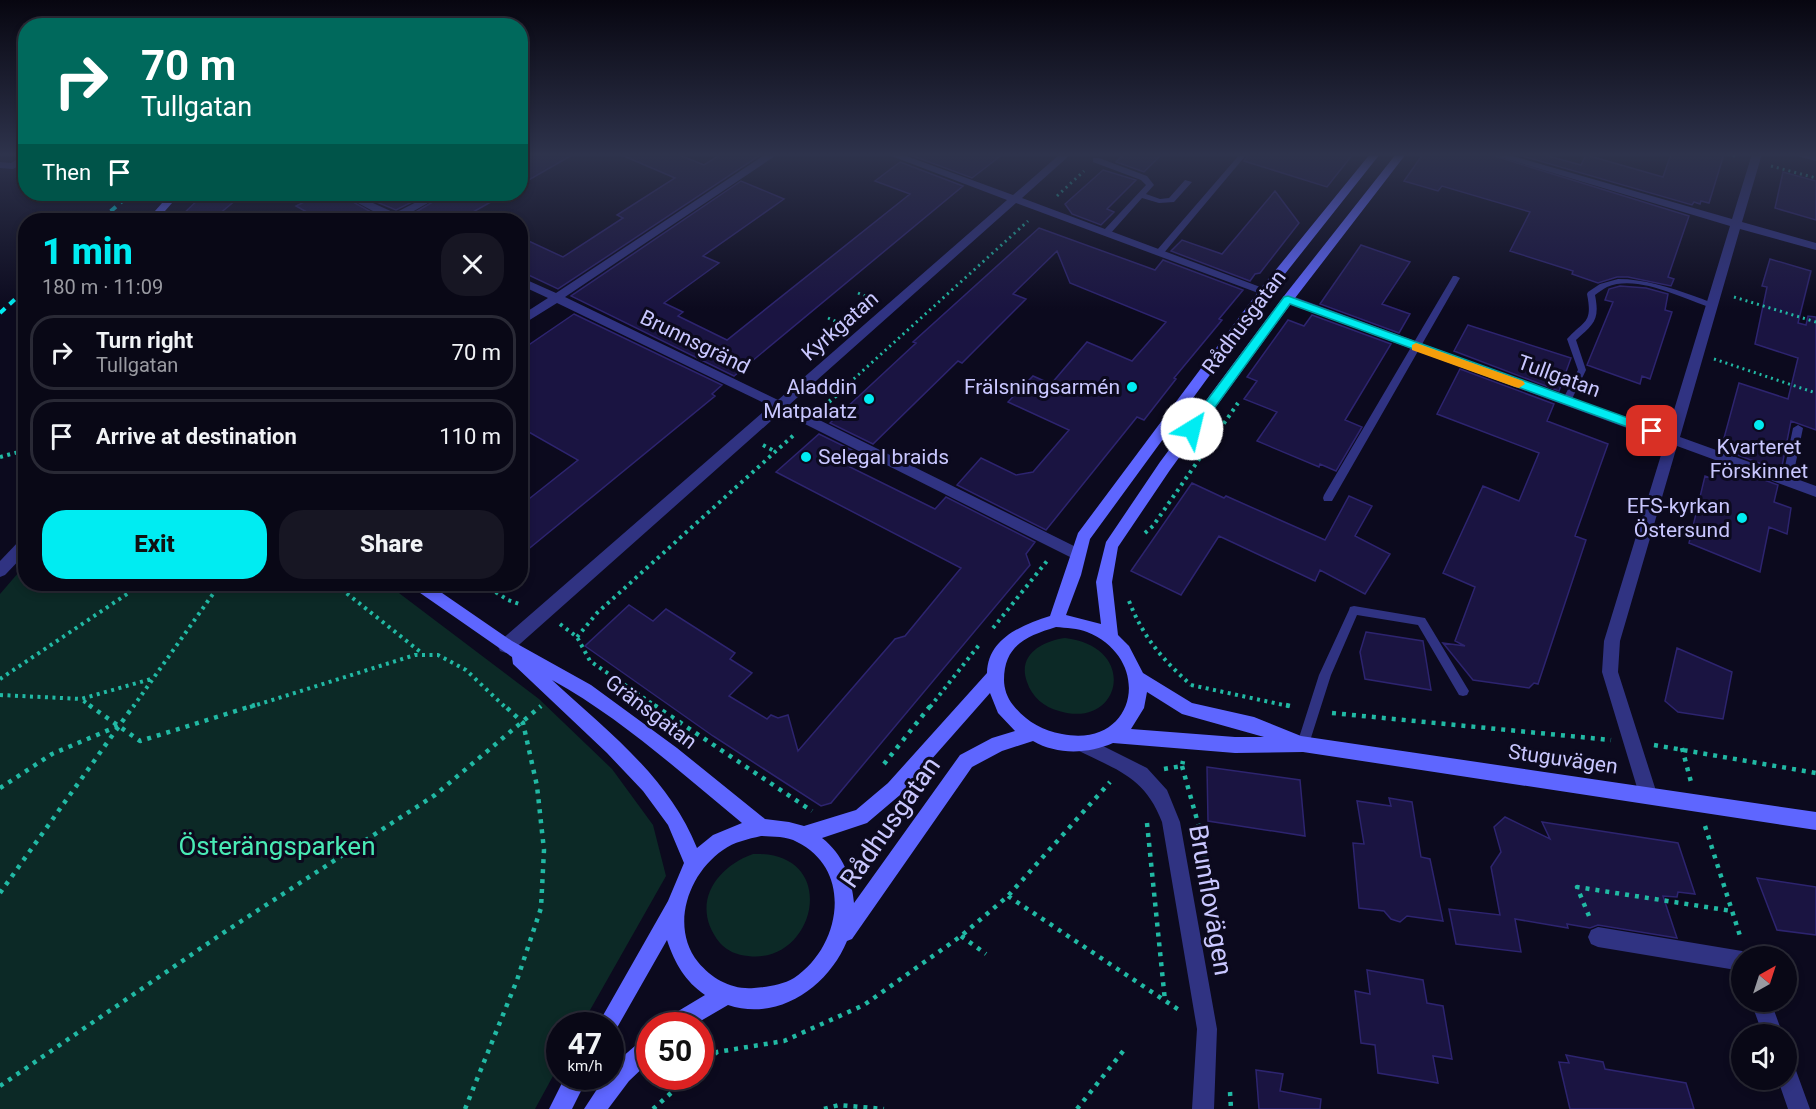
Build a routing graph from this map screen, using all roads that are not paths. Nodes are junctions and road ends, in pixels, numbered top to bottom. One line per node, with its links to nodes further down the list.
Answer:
1 (368, 206): 11 (street)
2 (695, 206): 19 (street)
3 (1008, 206): 25 (street, Kyrkgatan)
4 (1036, 206): 13 (street)
5 (1131, 206): 13 (lane)
6 (1200, 206): 15 (lane)
7 (1333, 206): 18 (main road, Rådhusgatan)
8 (1361, 206): 21 (main road, Rådhusgatan)
9 (1673, 206): 12 (street)
10 (1741, 206): 12 (street)
11 (382, 213)
12 (1736, 224): 14 (street); 20 (street)
13 (1107, 232): 15 (street)
14 (1816, 247)
15 (1160, 252): 18 (street)
16 (1456, 278): 23 (lane)
17 (528, 284): 19 (street, Brunnsgränd)
18 (1265, 291): 32 (main road, Rådhusgatan)
19 (556, 298): 22 (street); 25 (street, Brunnsgränd)
20 (1714, 298): 24 (lane); 27 (street)
21 (1288, 299): 23 (street, Tullgatan); 36 (main road, Rådhusgatan)
22 (528, 317)
23 (1414, 347): 24 (street, Tullgatan); 30 (lane)
24 (1568, 401): 27 (street, Tullgatan)
25 (780, 407): 32 (street, Brunnsgränd); 37 (street, Kyrkgatan)
26 (1798, 429): 28 (lane)
27 (1672, 439): 28 (street, Tullgatan); 45 (street)
28 (1787, 481): 29 (street, Tullgatan)
29 (1816, 492)
30 (1328, 498)
31 (18, 552): 33 (street)
32 (1077, 554): 35 (main road, Rådhusgatan)
33 (0, 571)
34 (428, 591): 37 (main road, Gränsgatan)
35 (1056, 621): 36 (main road); 38 (main road)
36 (1110, 637): 39 (main road)
37 (506, 646): 47 (main road, Gränsgatan); 49 (main road, Gränsgatan)
38 (994, 677): 41 (main road); 48 (main road, Rådhusgatan)
39 (1138, 678): 42 (main road); 44 (main road, Stuguvägen)
40 (1463, 691): 44 (lane)
41 (1032, 734): 43 (main road); 52 (main road, Rådhusgatan)
42 (1111, 735): 43 (main road); 44 (main road, Stuguvägen)
43 (1083, 744): 62 (street, Brunflovägen)
44 (1303, 744): 45 (main road, Stuguvägen)
45 (1648, 794): 46 (main road, Stuguvägen)
46 (1816, 821)
47 (761, 827): 48 (main road); 49 (main road)
48 (804, 835): 52 (main road)
49 (694, 864): 50 (main road)
50 (675, 907): 54 (main road); 55 (main road)
51 (1598, 937): 53 (street)
52 (838, 942): 54 (main road)
53 (1731, 953)
54 (725, 995): 56 (main road)
55 (615, 1012)
56 (696, 1012)
57 (636, 1059): 61 (main road)
58 (571, 1090): 60 (main road)
59 (1792, 1090): 63 (street)
60 (560, 1109)
61 (595, 1109)
62 (1203, 1109)
63 (1799, 1109)

